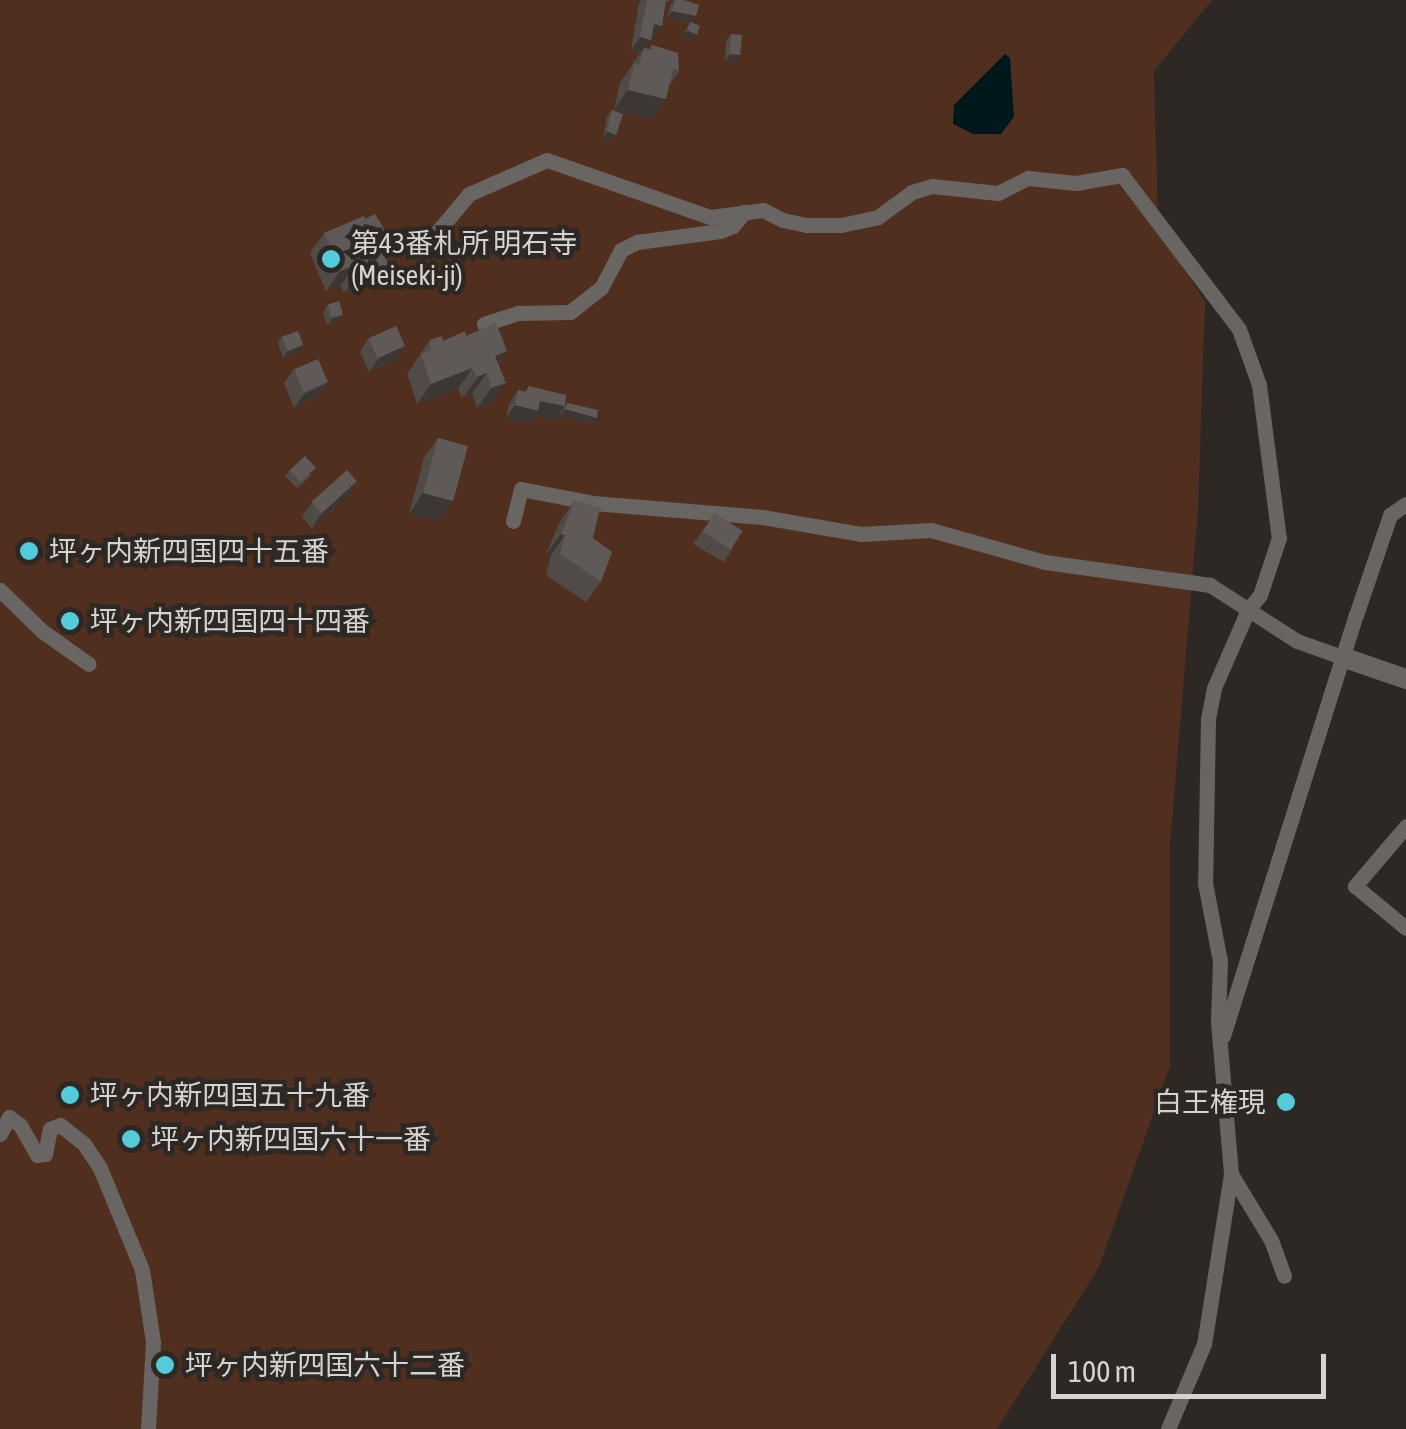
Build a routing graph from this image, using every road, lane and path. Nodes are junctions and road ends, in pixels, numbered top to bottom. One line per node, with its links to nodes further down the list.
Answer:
1 (744, 212): 2 (street); 3 (street); 7 (street)
2 (428, 243)
3 (484, 324)
4 (1406, 504): 8 (street)
5 (513, 520): 7 (street)
6 (0, 590): 9 (street)
7 (1248, 610): 8 (street); 13 (street)
8 (1342, 657): 10 (street); 13 (street)
9 (89, 664)
10 (1406, 679)
11 (1406, 826): 12 (street)
12 (1406, 928)
13 (1220, 1046): 15 (street)
14 (0, 1134): 17 (street)
15 (1231, 1174): 16 (street); 18 (street)
16 (1284, 1276)
17 (148, 1429)
18 (1168, 1429)

